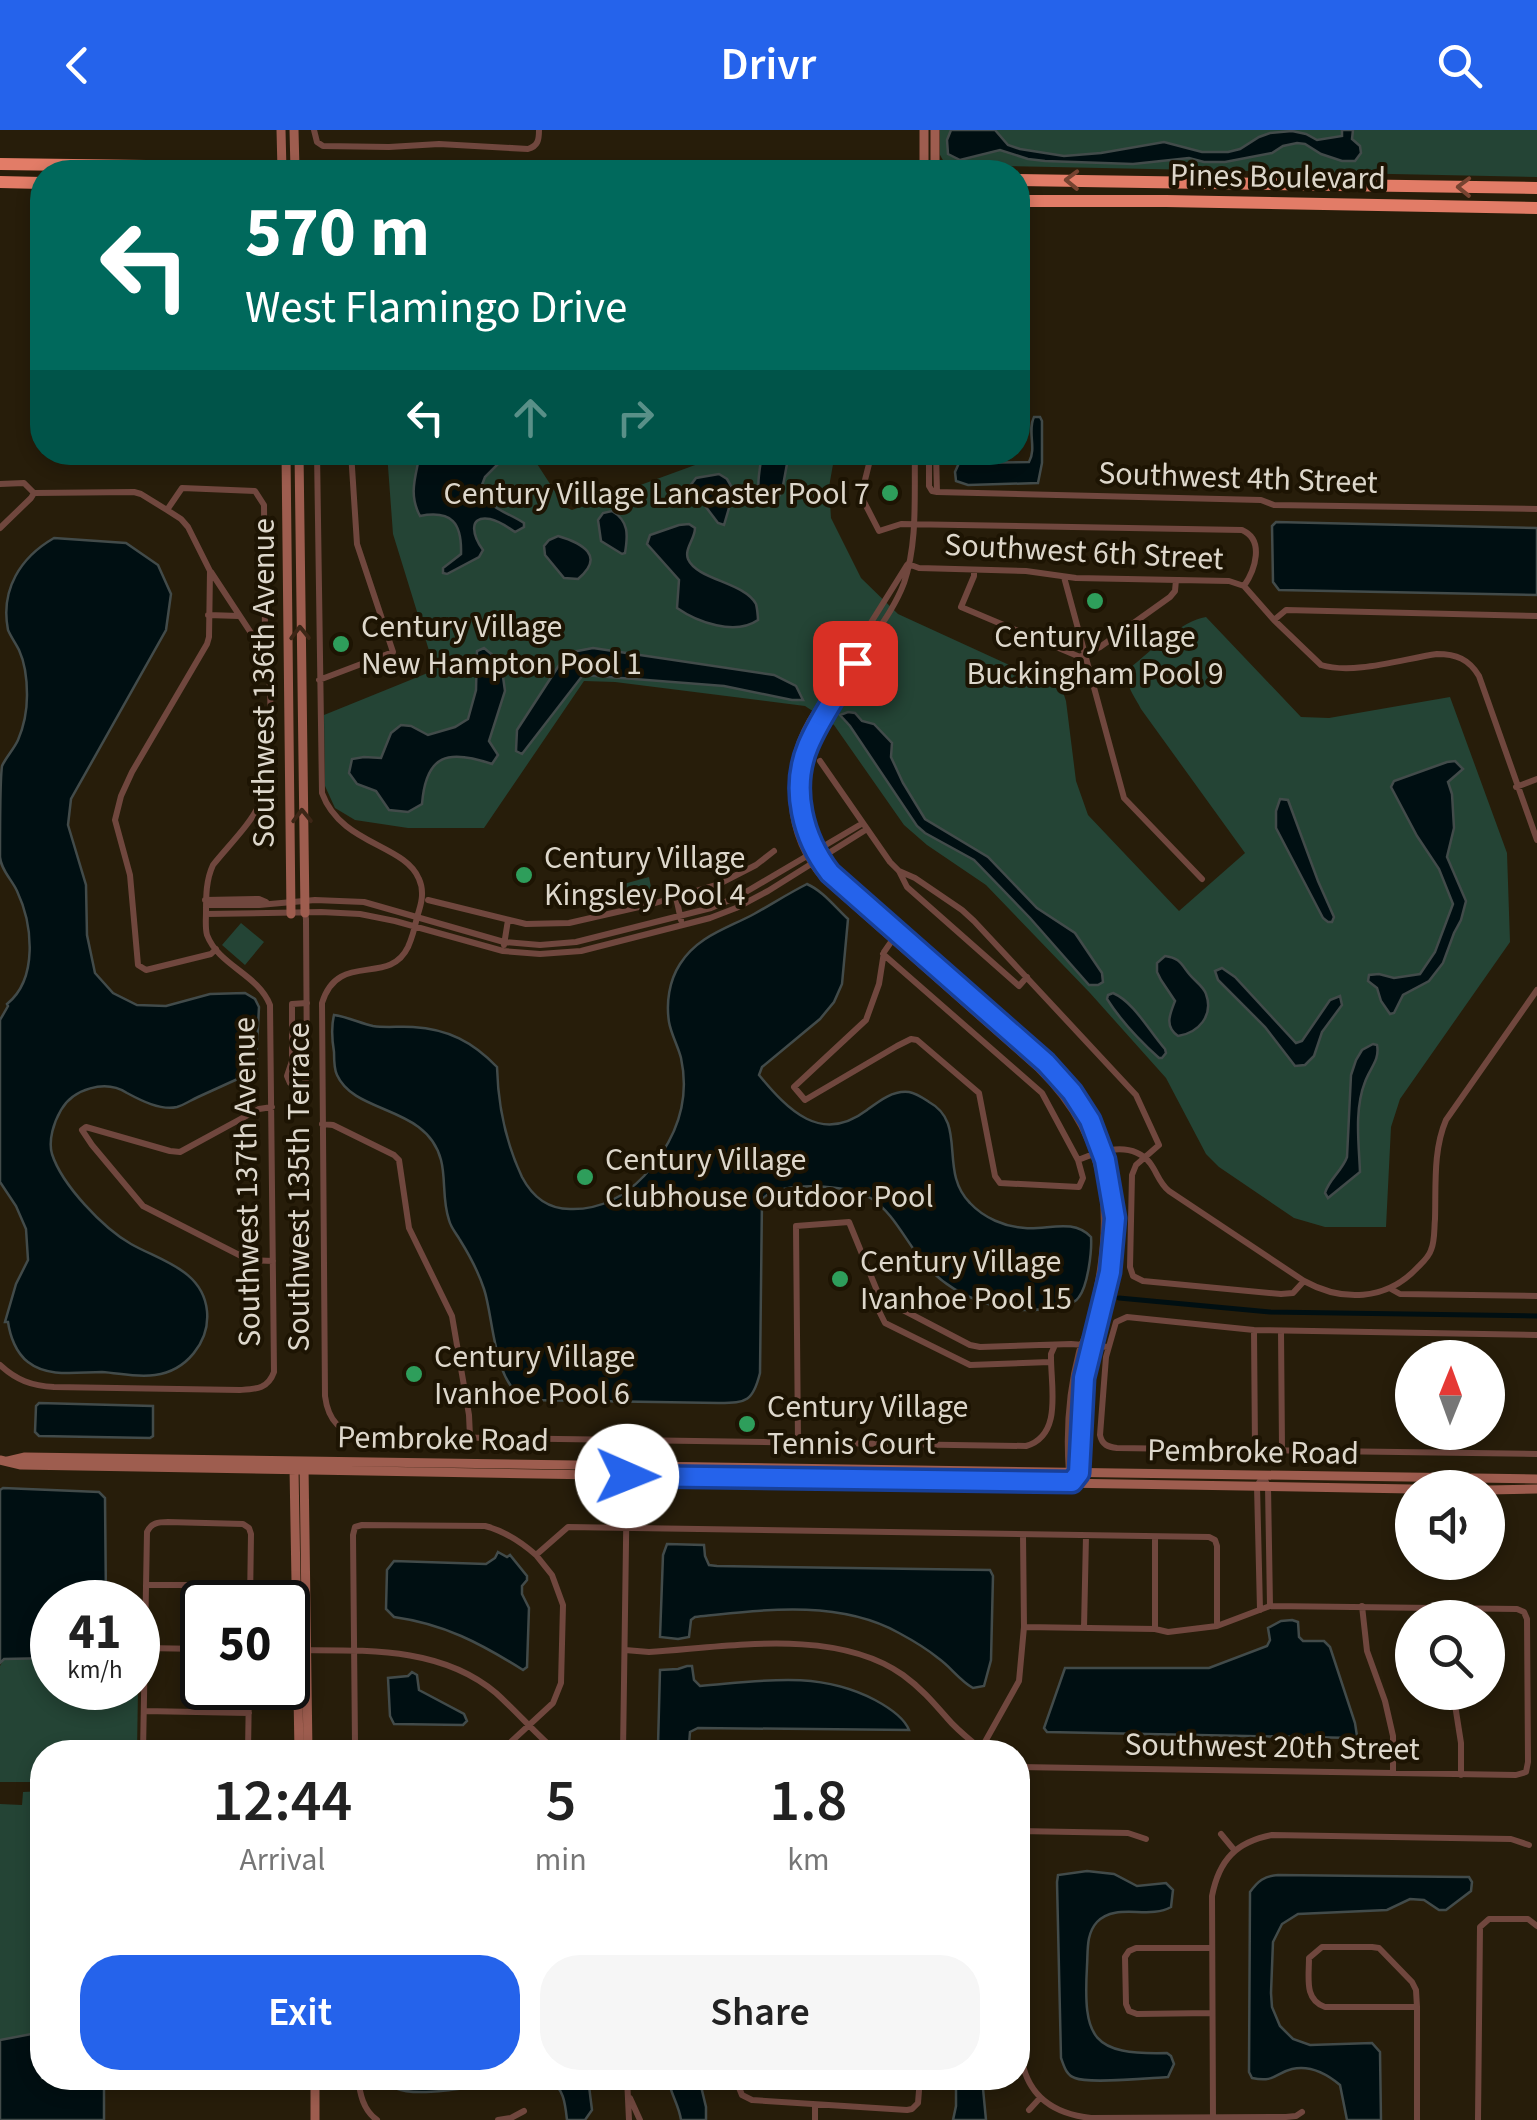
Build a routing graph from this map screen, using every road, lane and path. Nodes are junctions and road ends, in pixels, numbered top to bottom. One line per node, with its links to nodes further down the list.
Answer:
1 (281, 130): 7 (main road)
2 (294, 130): 8 (main road)
3 (314, 130): 4 (street)
4 (539, 130)
5 (924, 130): 9 (main road)
6 (935, 130): 10 (main road)
7 (286, 160)
8 (290, 160)
9 (924, 160)
10 (935, 160)
11 (0, 164): 12 (highway)
12 (30, 166)
13 (1030, 180): 15 (highway, Pines Boulevard, one-way to 13)
14 (0, 182): 17 (highway)
15 (1168, 182): 16 (highway, Pines Boulevard); 21 (highway)
16 (1196, 182): 18 (highway, Pines Boulevard); 22 (highway)
17 (30, 183)
18 (1392, 185): 19 (highway, Pines Boulevard, one-way to 18); 23 (highway)
19 (1537, 188)
20 (1030, 201): 21 (highway, Pines Boulevard)
21 (1102, 202): 22 (highway, Pines Boulevard)
22 (1166, 202): 23 (highway, Pines Boulevard)
23 (1359, 204): 24 (highway, Pines Boulevard)
24 (1537, 208)
25 (286, 465): 54 (main road, Southwest 136th Avenue)
26 (298, 465): 55 (main road, Southwest 136th Avenue, one-way to 26)
27 (317, 465): 50 (street, Southwest 135th Terrace)
28 (352, 465): 50 (street)
29 (868, 465): 36 (street)
30 (914, 465): 36 (street)
31 (933, 465): 34 (street, Southwest 4th Street)
32 (0, 484): 33 (street)
33 (34, 493): 35 (street); 37 (street)
34 (1537, 509)
35 (167, 510): 40 (street); 48 (street)
36 (914, 526): 38 (street); 43 (street)
37 (0, 528)
38 (908, 564): 39 (street, Southwest 6th Street); 51 (street); 52 (street)
39 (974, 570): 41 (street, Southwest 6th Street); 49 (street)
40 (210, 571): 44 (street); 45 (street)
41 (1064, 577): 42 (street, Southwest 6th Street); 49 (street)
42 (1176, 580): 43 (street, Southwest 6th Street); 49 (street)
43 (1244, 586): 47 (street, Southwest 6th Street)
44 (208, 614): 45 (street); 79 (street)
45 (240, 616): 48 (street)
46 (1537, 616): 47 (street)
47 (1274, 620): 57 (street, Southwest 6th Street)
48 (257, 642): 68 (street)
49 (1086, 656): 63 (street)
50 (319, 680): 72 (street, Southwest 135th Terrace)
51 (799, 742): 52 (street); 61 (street)
52 (808, 744): 61 (street)
53 (820, 762): 58 (street)
54 (288, 778): 55 (street); 67 (main road, Southwest 136th Avenue)
55 (302, 778): 65 (main road, Southwest 136th Avenue, one-way to 55)
56 (1537, 779): 57 (street)
57 (1516, 787): 59 (street)
58 (865, 826): 61 (street); 62 (street)
59 (1537, 840)
60 (774, 851): 64 (street)
61 (814, 857): 74 (street); 76 (street); 77 (street)
62 (899, 871): 81 (street); 81 (street)
63 (1202, 879)
64 (676, 897): 73 (street); 74 (street)
65 (304, 900): 67 (street); 69 (main road, Southwest 136th Avenue); 72 (street)
66 (428, 900): 73 (street)
67 (290, 901): 68 (street); 71 (main road, Southwest 136th Avenue)
68 (206, 902): 70 (street)
69 (305, 913): 71 (street); 75 (street); 83 (street)
70 (206, 914): 71 (street); 79 (street)
71 (291, 914)
72 (418, 917): 75 (street, Southwest 135th Terrace); 78 (street)
73 (508, 920): 78 (street)
74 (682, 922): 78 (street)
75 (415, 926): 78 (street); 85 (street, Southwest 135th Terrace)
76 (898, 932): 77 (street); 86 (street)
77 (892, 940): 80 (street); 86 (street)
78 (503, 946)
79 (216, 949): 84 (street, Southwest 137th Avenue)
80 (884, 954): 88 (street); 88 (street)
81 (1027, 978): 87 (street)
82 (1537, 991): 91 (street)
83 (306, 1003): 83 (street)
84 (272, 1107): 89 (street, Southwest 137th Avenue); 89 (street)
85 (322, 1124): 107 (street); 107 (street, Southwest 135th Terrace)
86 (1099, 1152): 87 (street); 88 (street); 97 (street); 99 (street)
87 (1144, 1158): 90 (street); 90 (street)
88 (1078, 1160)
89 (274, 1261): 102 (street, Southwest 137th Avenue)
90 (1304, 1281): 91 (street)
91 (1390, 1288): 92 (street)
92 (1537, 1296)
93 (885, 1302): 98 (street); 101 (street); 108 (street)
94 (1254, 1330): 95 (street); 100 (street); 109 (street)
95 (1281, 1331): 96 (street); 110 (street)
96 (1537, 1335)
97 (1082, 1344): 98 (street); 99 (street); 104 (street)
98 (1055, 1345): 101 (street)
99 (1092, 1345): 100 (street); 103 (street)
100 (1108, 1346): 109 (street)
101 (1050, 1362): 108 (street)
102 (0, 1365)
103 (1083, 1384): 104 (street); 106 (street)
104 (1075, 1403): 105 (street); 106 (street)
105 (1070, 1425): 106 (street); 115 (street)
106 (1080, 1426): 115 (street)
107 (470, 1437): 108 (street)
108 (798, 1442)
109 (1256, 1449): 110 (street)
110 (1282, 1450): 111 (street)
111 (1537, 1454)
112 (4, 1461): 113 (main road, Pembroke Road)
113 (299, 1466): 114 (main road, Pembroke Road); 129 (main road)
114 (627, 1472): 115 (main road, Pembroke Road); 122 (street)
115 (1073, 1476): 118 (main road, Pembroke Road)
116 (1537, 1480): 117 (main road, Pembroke Road)
117 (1505, 1481)
118 (1262, 1483): 119 (main road, Pembroke Road); 130 (street); 134 (street)
119 (1395, 1486)
120 (1505, 1490): 121 (main road)
121 (1537, 1490)
122 (627, 1528): 123 (street); 126 (street); 140 (street)
123 (1024, 1535): 124 (street); 136 (street)
124 (1086, 1536): 125 (street); 137 (street)
125 (1155, 1538): 135 (street); 138 (street)
126 (536, 1555): 141 (street); 148 (street)
127 (146, 1580): 128 (street)
128 (251, 1580)
129 (298, 1580)
130 (1270, 1606): 131 (street); 134 (street)
131 (1362, 1606): 132 (street); 160 (street)
132 (1395, 1607)
133 (1505, 1609): 161 (street, Southwest 20th Street)
134 (1260, 1610): 135 (street)
135 (1217, 1626): 138 (street)
136 (1024, 1627): 137 (street); 158 (street)
137 (1084, 1628): 138 (street)
138 (1154, 1629)
139 (310, 1650): 141 (street)
140 (625, 1650): 156 (street); 157 (street)
141 (354, 1651): 148 (street); 153 (street)
142 (248, 1710): 147 (street)
143 (298, 1710): 151 (main road)
144 (303, 1710): 152 (main road)
145 (1456, 1710): 161 (street)
146 (144, 1711): 147 (street); 149 (street)
147 (248, 1713): 150 (street)
148 (528, 1727): 154 (street); 155 (street)
149 (143, 1740)
150 (248, 1740)
151 (299, 1740)
152 (307, 1740)
153 (355, 1740)
154 (513, 1740)
155 (544, 1740)
156 (623, 1740)
157 (969, 1740)
158 (987, 1740)
159 (1030, 1767): 160 (street, Southwest 20th Street)
160 (1393, 1772): 161 (street, Southwest 20th Street)
161 (1461, 1775)
162 (1030, 1831): 164 (street)
163 (1221, 1834): 166 (street)
164 (1146, 1839)
165 (1529, 1845): 166 (street)
166 (1235, 1851): 168 (street)
167 (1535, 1924): 190 (street)
168 (1212, 1948): 170 (street); 170 (street)
169 (1416, 2007): 169 (street); 189 (street)
170 (1212, 2013): 182 (street)
171 (1030, 2083): 177 (street)
172 (314, 2090): 183 (main road)
173 (360, 2090): 184 (street)
174 (740, 2090): 178 (street)
175 (920, 2090): 178 (street)
176 (628, 2092): 186 (street); 187 (street)
177 (1040, 2098): 179 (street); 182 (street)
178 (816, 2105): 188 (street)
179 (1029, 2110)
180 (524, 2111): 185 (street)
181 (1302, 2112): 182 (street)
182 (1213, 2119)
183 (315, 2120)
184 (377, 2120)
185 (498, 2120)
186 (629, 2120)
187 (640, 2120)
188 (815, 2120)
189 (1417, 2120)
190 (1478, 2120)

